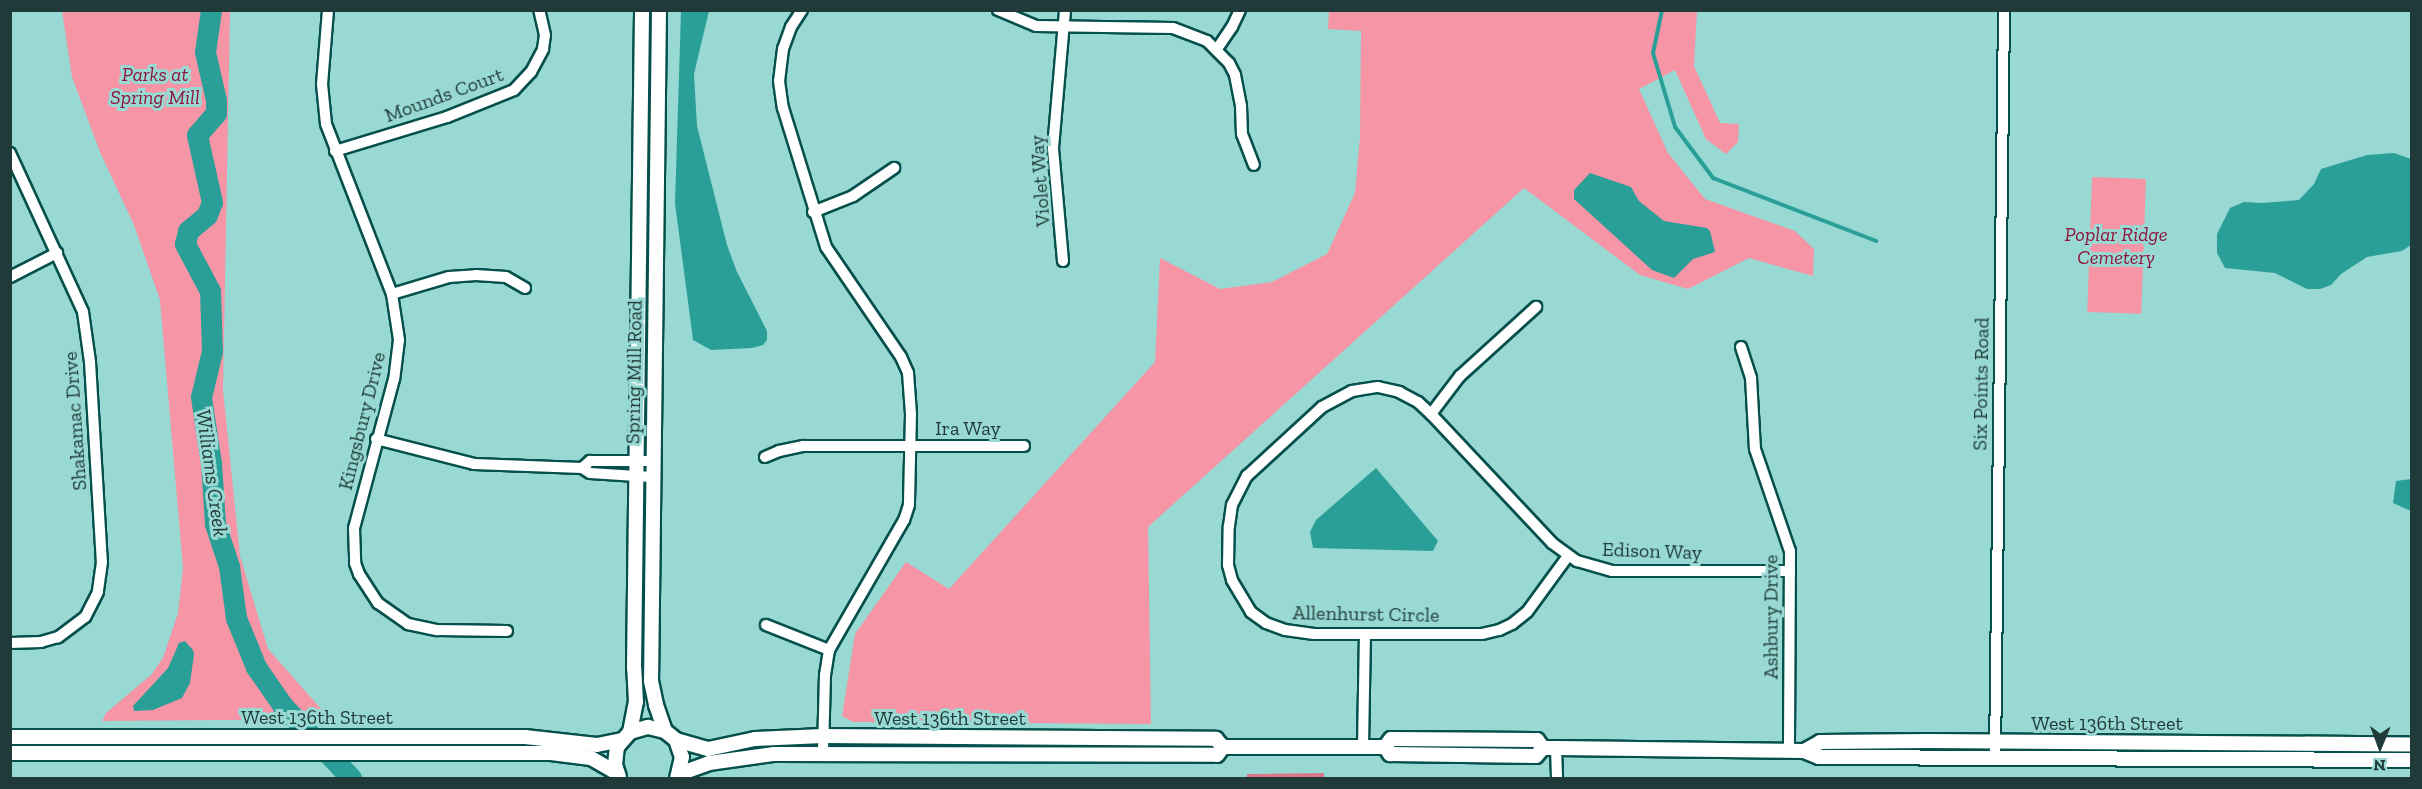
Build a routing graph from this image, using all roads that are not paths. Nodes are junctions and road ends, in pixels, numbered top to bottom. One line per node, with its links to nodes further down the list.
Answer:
1 (328, 10): 12 (street, Kingsbury Drive)
2 (539, 10): 12 (street, Mounds Court)
3 (642, 10): 29 (street, Spring Mill Road)
4 (659, 10): 30 (street, Spring Mill Road)
5 (802, 10): 16 (street)
6 (998, 10): 10 (street)
7 (1065, 10): 10 (street, Violet Way)
8 (1240, 10): 11 (street)
9 (2004, 10): 45 (street, Six Points Road)
10 (1064, 27): 11 (street); 18 (street, Violet Way)
11 (1217, 49): 14 (street)
12 (335, 151): 21 (street, Kingsbury Drive)
13 (10, 153): 17 (street, Shakamac Drive)
14 (1254, 165)
15 (894, 168): 16 (street)
16 (813, 212): 26 (street)
17 (57, 253): 19 (street); 39 (street, Shakamac Drive)
18 (1063, 261)
19 (10, 277)
20 (525, 288): 21 (street)
21 (392, 294): 25 (street, Kingsbury Drive)
22 (1536, 307): 24 (street)
23 (1741, 347): 35 (street, Ashbury Drive)
24 (1431, 414): 34 (street, Edison Way); 38 (street, Allenhurst Circle)
25 (376, 439): 31 (street); 37 (street, Kingsbury Drive)
26 (911, 445): 27 (street, Ira Way); 28 (street, Ira Way); 40 (street)
27 (1024, 446)
28 (765, 457)
29 (636, 461): 30 (street); 31 (street); 32 (street, Spring Mill Road)
30 (653, 462): 33 (street, Spring Mill Road)
31 (582, 468): 32 (street)
32 (636, 477): 33 (street); 41 (street, Spring Mill Road)
33 (652, 477): 42 (street, Spring Mill Road)
34 (1568, 556): 35 (street, Edison Way); 38 (street, Allenhurst Circle)
35 (1790, 571): 50 (street, Ashbury Drive)
36 (766, 625): 40 (street)
37 (507, 631)
38 (1365, 634): 48 (street)
39 (10, 643)
40 (829, 650): 43 (street)
41 (626, 736): 42 (street, West 136th Street); 44 (street, West 136th Street); 56 (street, Spring Mill Road)
42 (670, 736): 43 (street, West 136th Street); 57 (street, Spring Mill Road)
43 (823, 736): 47 (street, West 136th Street); 53 (street)
44 (10, 738)
45 (1995, 742): 46 (street, West 136th Street); 51 (street, West 136th Street); 54 (street, Six Points Road)
46 (2412, 744)
47 (1223, 747): 48 (street, West 136th Street); 53 (street, West 136th Street)
48 (1363, 747): 49 (street, West 136th Street)
49 (1550, 748): 50 (street, West 136th Street); 58 (street)
50 (1789, 750): 51 (street, West 136th Street)
51 (1804, 751): 54 (street, West 136th Street)
52 (10, 753): 56 (street, West 136th Street)
53 (823, 753): 57 (street, West 136th Street)
54 (1995, 758): 55 (street, West 136th Street)
55 (2412, 760)
56 (619, 776)
57 (678, 776)
58 (1557, 778)

